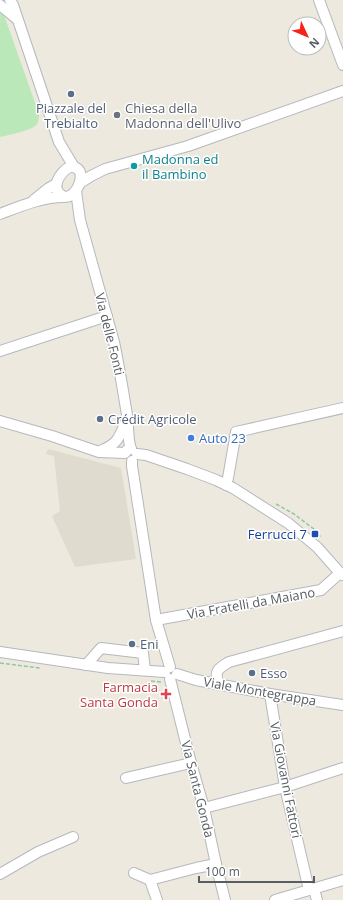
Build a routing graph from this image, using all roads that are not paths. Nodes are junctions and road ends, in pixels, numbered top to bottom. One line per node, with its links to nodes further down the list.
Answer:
1 (4, 0): 4 (street)
2 (10, 0): 6 (street)
3 (320, 0): 7 (street)
4 (0, 2)
5 (0, 5): 6 (street)
6 (17, 19): 9 (street)
7 (343, 65)
8 (343, 91): 11 (street)
9 (59, 142): 10 (street); 12 (street)
10 (76, 168): 11 (street); 12 (street); 14 (street)
11 (105, 169): 14 (street)
12 (61, 173): 13 (street)
13 (56, 184): 14 (street); 15 (street)
14 (72, 192): 15 (street); 17 (street, Via delle Fonti)
15 (32, 202): 16 (street)
16 (0, 214)
17 (106, 316): 18 (street); 20 (street, Via delle Fonti)
18 (0, 351)
19 (343, 408): 24 (street)
20 (127, 417): 22 (street); 23 (street, Via delle Fonti)
21 (0, 421): 22 (street)
22 (99, 452): 23 (street)
23 (131, 454): 24 (street); 26 (street, Via Santa Gonda)
24 (226, 485): 25 (street)
25 (342, 574): 26 (street, Via Fratelli da Maiano)
26 (156, 620): 31 (street, Via Santa Gonda)
27 (343, 631): 32 (street)
28 (0, 652): 29 (street, Viale Montegrappa)
29 (86, 665): 30 (street, Viale Montegrappa); 30 (street)
30 (145, 670): 31 (street, Viale Montegrappa)
31 (171, 673): 32 (street, Viale Montegrappa); 35 (street, Via Santa Gonda)
32 (219, 684): 33 (street, Viale Montegrappa)
33 (270, 694): 34 (street, Viale Montegrappa); 38 (street, Via Giovanni Fattori)
34 (343, 706)
35 (192, 763): 37 (street); 39 (street, Via Santa Gonda)
36 (343, 768): 38 (street)
37 (126, 778)
38 (285, 787): 39 (street); 46 (street, Via Giovanni Fattori)
39 (204, 808): 41 (street, Via Santa Gonda)
40 (72, 837): 43 (street)
41 (216, 864): 44 (street); 48 (street, Via Santa Gonda)
42 (134, 873): 44 (street)
43 (0, 874)
44 (150, 880): 47 (street)
45 (343, 880): 46 (street)
46 (312, 889): 49 (street); 50 (street, Via Giovanni Fattori)
47 (157, 900)
48 (225, 900)
49 (275, 900)
50 (317, 900)

